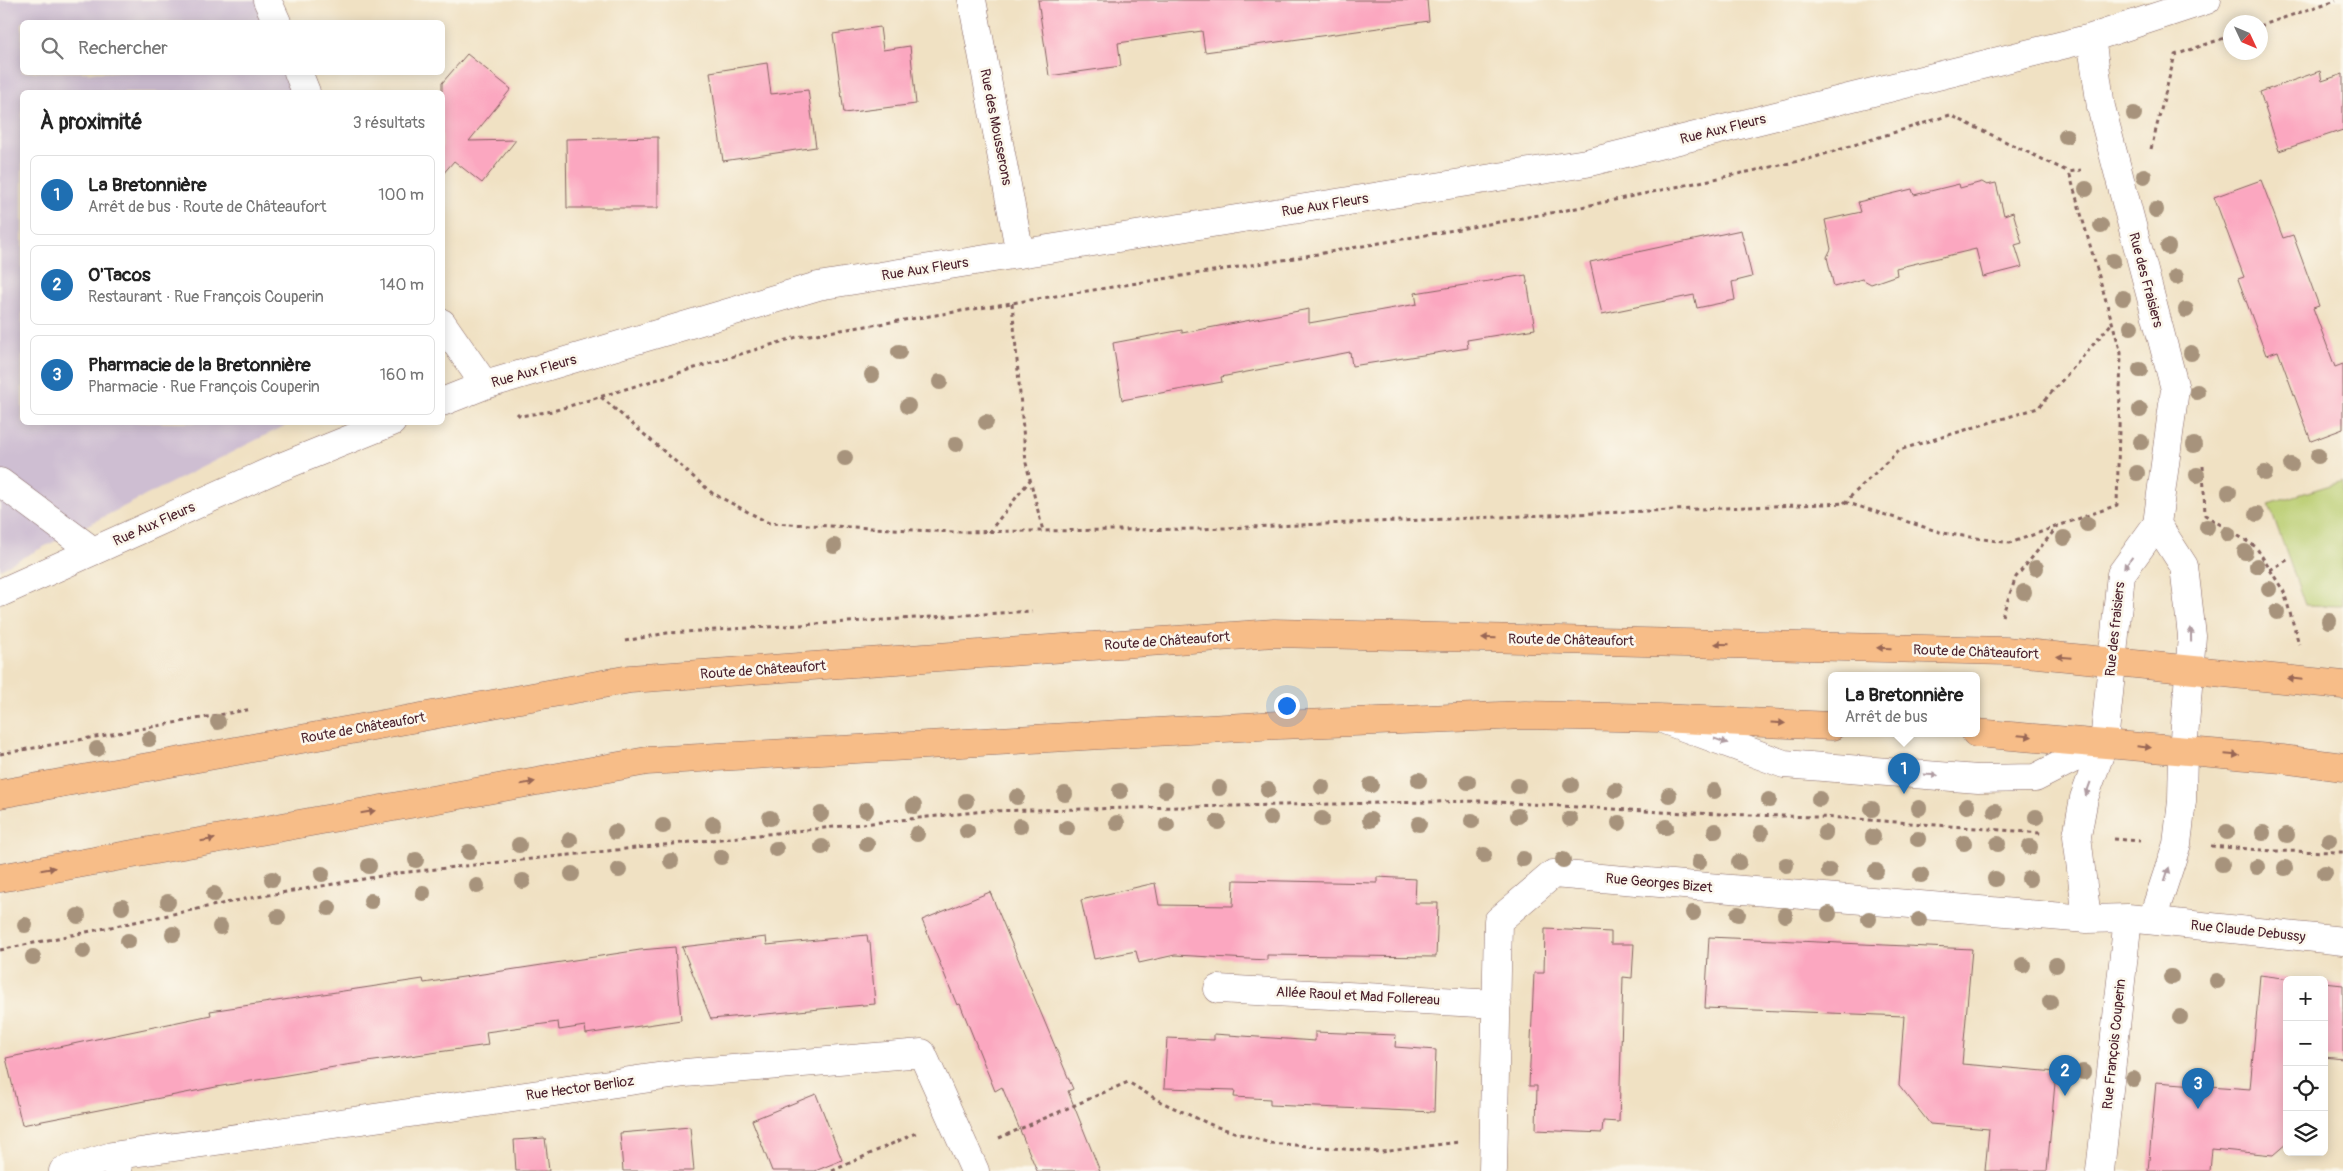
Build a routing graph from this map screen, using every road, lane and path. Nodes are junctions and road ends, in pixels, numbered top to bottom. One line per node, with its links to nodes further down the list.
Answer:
1 (267, 0): 5 (street)
2 (972, 0): 13 (street, Rue des Mousserons)
3 (2207, 0): 7 (street, Rue Aux Fleurs)
4 (2336, 0): 6 (path)
5 (276, 20)
6 (2268, 23)
7 (2091, 38): 13 (street, Rue Aux Fleurs); 24 (street, Rue des Fraisiers)
8 (2223, 38): 11 (path)
9 (299, 75): 10 (street)
10 (305, 90)
11 (2149, 156)
12 (2069, 172): 14 (path)
13 (1020, 254): 17 (street, Rue Aux Fleurs)
14 (1012, 303): 18 (path); 21 (path)
15 (2112, 322): 23 (path)
16 (445, 327): 17 (street)
17 (485, 385): 18 (path); 19 (street, Rue Aux Fleurs)
18 (601, 396): 27 (path)
19 (445, 401)
20 (385, 425): 28 (street, Rue Aux Fleurs)
21 (1030, 479): 26 (path); 27 (path)
22 (0, 482): 28 (street)
23 (1843, 504): 25 (path); 26 (path)
24 (2157, 524): 32 (street, Rue des fraisiers, one-way to 32); 33 (street, one-way to 24)
25 (2058, 526)
26 (1043, 531): 27 (path)
27 (989, 532)
28 (93, 551): 31 (street, Rue Aux Fleurs)
29 (2289, 559): 30 (path)
30 (2270, 570)
31 (0, 593)
32 (2112, 661): 33 (main road, Route de Châteaufort); 38 (street, Rue des fraisiers); 41 (main road, Route de Châteaufort, one-way to 41)
33 (2189, 669): 34 (main road, Route de Châteaufort, one-way to 33); 39 (street)
34 (2343, 685)
35 (1659, 718): 36 (main road, one-way to 36); 38 (street, one-way to 38); 43 (main road, one-way to 35)
36 (1828, 726)
37 (1980, 733): 38 (main road, one-way to 38)
38 (2104, 743): 39 (main road, one-way to 39); 42 (street, one-way to 42)
39 (2183, 751): 40 (main road, one-way to 40); 45 (street, Rue François Couperin, one-way to 39)
40 (2343, 767)
41 (0, 794)
42 (2076, 836): 44 (street); 47 (path)
43 (0, 878)
44 (2087, 919): 45 (street, Rue Georges Bizet); 49 (street, Rue Georges Bizet)
45 (2140, 919): 46 (street, Rue Claude Debussy); 57 (street, Rue François Couperin)
46 (2343, 941)
47 (0, 950)
48 (1218, 989): 49 (street, Allée Raoul et Mad Follereau)
49 (1497, 1004): 51 (street, Rue Georges Bizet)
50 (951, 1118): 52 (street, Rue Hector Berlioz); 53 (street, Rue Hector Berlioz); 55 (path)
51 (1494, 1137): 52 (path); 56 (street, Rue Georges Bizet)
52 (970, 1161)
53 (115, 1163): 54 (street, Rue Hector Berlioz)
54 (63, 1171)
55 (832, 1171)
56 (1494, 1171)
57 (2100, 1171)

